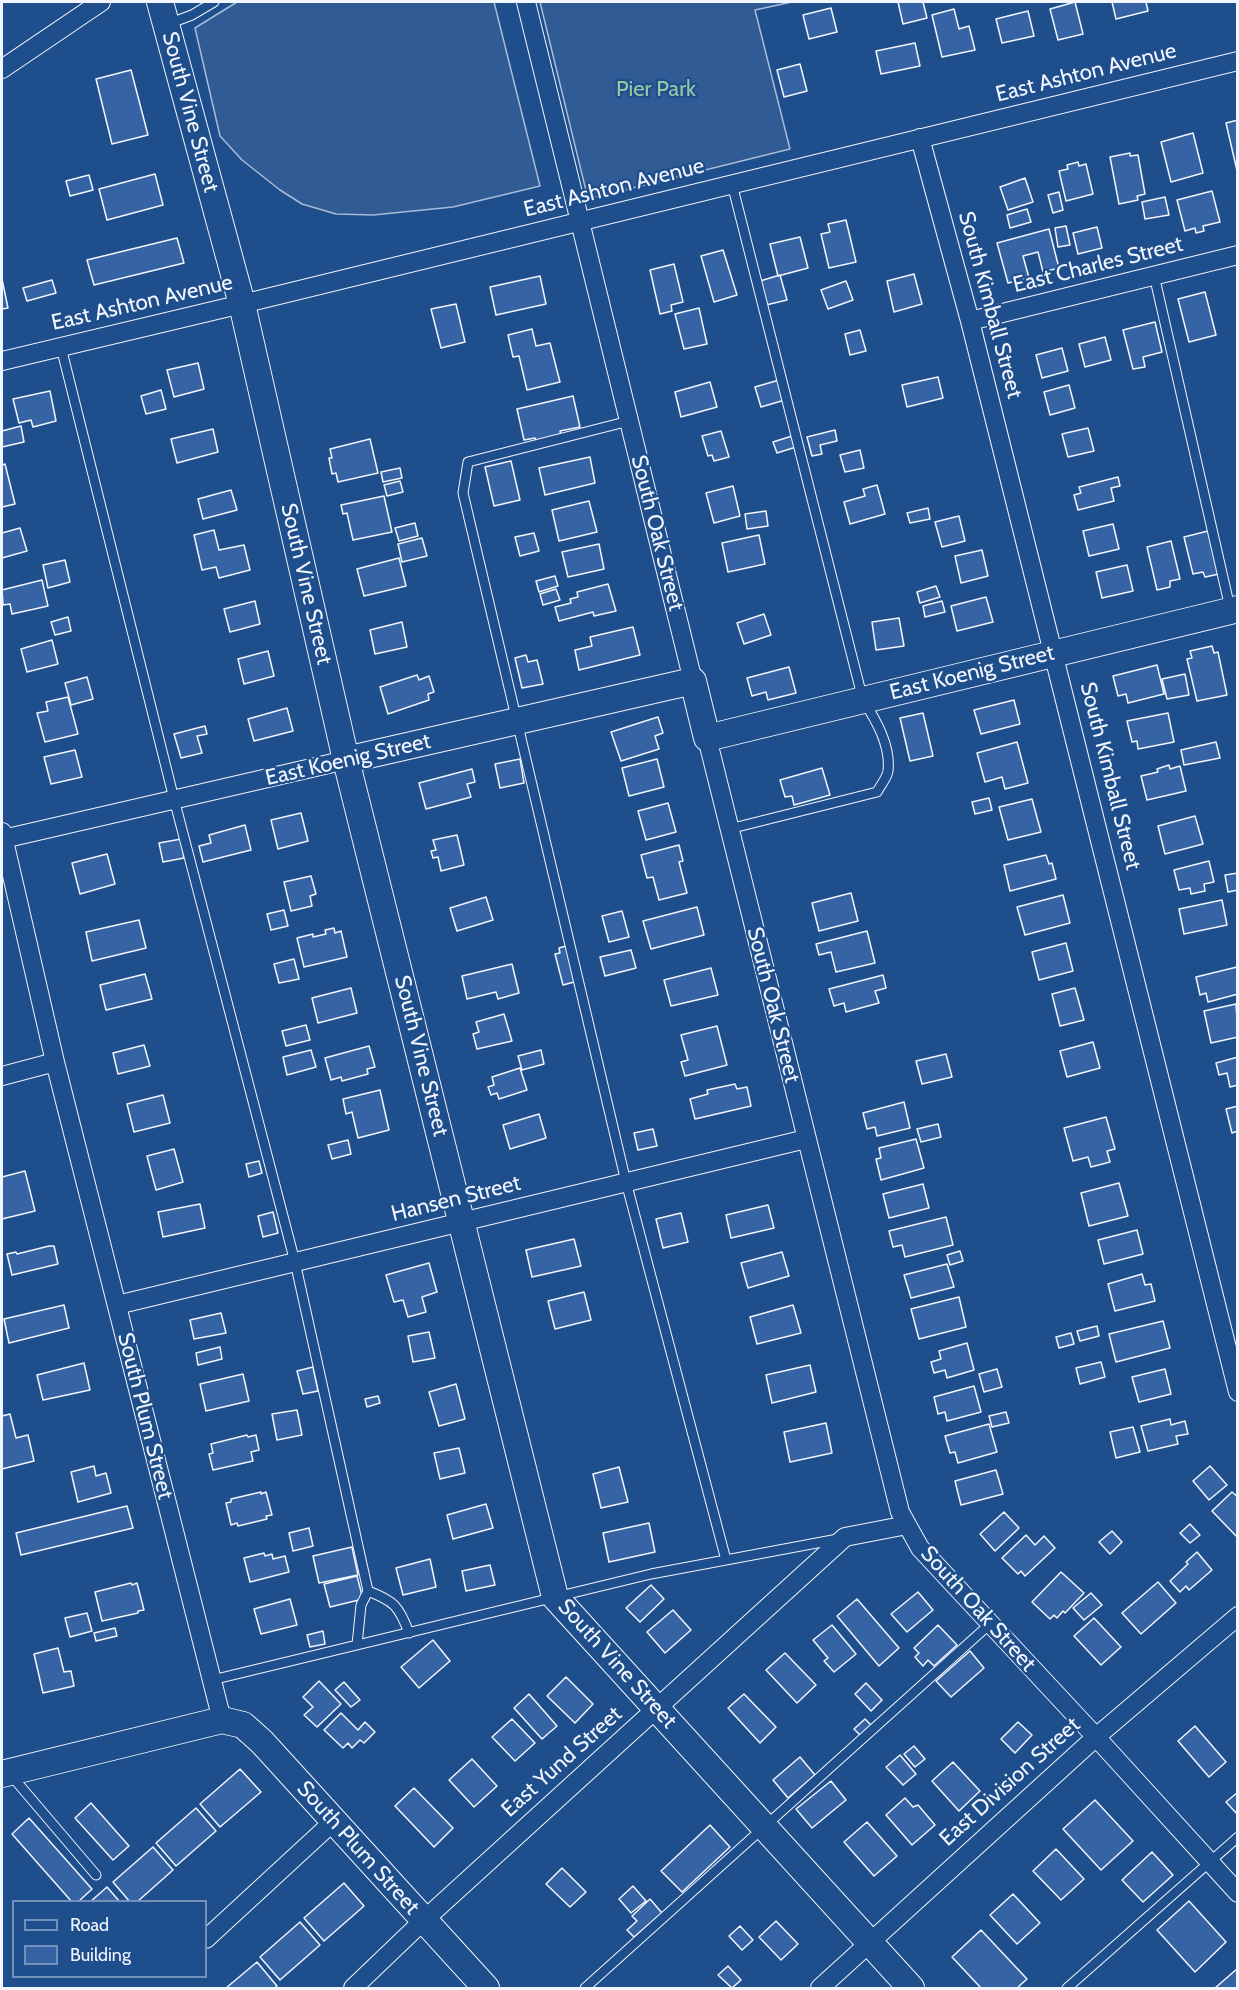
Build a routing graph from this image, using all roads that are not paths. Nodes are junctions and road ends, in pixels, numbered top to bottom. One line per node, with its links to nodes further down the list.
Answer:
1 (101, 2): 6 (street)
2 (214, 2): 4 (lane)
3 (526, 2): 9 (street, South Oak Street)
4 (163, 13): 12 (street, South Vine Street)
5 (1238, 62): 7 (street, East Ashton Avenue)
6 (2, 69)
7 (920, 138): 8 (street, East Ashton Avenue); 13 (street, South Kimball Street)
8 (732, 184): 9 (street, East Ashton Avenue); 20 (lane)
9 (580, 221): 12 (street, East Ashton Avenue); 16 (street, South Oak Street)
10 (1238, 255): 11 (street, East Charles Street)
11 (1154, 275): 13 (street, East Charles Street); 17 (lane)
12 (242, 304): 14 (street, East Ashton Avenue); 23 (street, South Vine Street)
13 (970, 321): 18 (street, South Kimball Street)
14 (61, 347): 15 (street, East Ashton Avenue); 24 (lane)
15 (2, 361)
16 (629, 421): 19 (street, South Oak Street); 21 (lane)
17 (1234, 609): 18 (street, East Koenig Street)
18 (1054, 653): 20 (street, East Koenig Street); 34 (street, South Kimball Street)
19 (693, 681): 21 (street, East Koenig Street); 22 (street, South Oak Street)
20 (863, 700): 22 (street, East Koenig Street); 25 (lane)
21 (516, 721): 23 (street, East Koenig Street); 30 (lane)
22 (707, 738): 25 (street, South Oak Street)
23 (346, 760): 24 (street, East Koenig Street); 31 (street, South Vine Street)
24 (174, 799): 26 (street, East Koenig Street); 32 (lane)
25 (729, 830): 29 (street, South Oak Street)
26 (2, 836): 27 (street, South Plum Street)
27 (55, 1062): 28 (street); 33 (street, South Plum Street)
28 (2, 1076)
29 (806, 1139): 30 (street, Hansen Street); 36 (street, South Oak Street)
30 (626, 1182): 31 (street, Hansen Street); 38 (lane)
31 (462, 1222): 32 (street, Hansen Street); 40 (street, South Vine Street)
32 (295, 1262): 33 (street, Hansen Street); 39 (lane)
33 (117, 1305): 45 (street, South Plum Street)
34 (1233, 1354): 35 (street, South Kimball Street)
35 (1238, 1392)
36 (907, 1525): 37 (street); 42 (street, South Oak Street)
37 (845, 1537): 38 (lane); 46 (street, East Yund Street)
38 (726, 1560): 40 (lane)
39 (368, 1591): 43 (lane); 44 (lane)
40 (555, 1598): 43 (lane); 46 (street, South Vine Street)
41 (1238, 1616): 48 (street, East Division Street)
42 (991, 1623): 48 (street, South Oak Street); 51 (lane)
43 (409, 1633): 44 (lane)
44 (357, 1645): 45 (lane)
45 (212, 1680): 47 (street, South Plum Street)
46 (656, 1709): 51 (street, South Vine Street); 56 (street, East Yund Street)
47 (222, 1720): 49 (street); 50 (street, South Plum Street)
48 (1096, 1737): 53 (street, South Oak Street); 58 (street, East Division Street)
49 (5, 1773): 54 (lane)
50 (334, 1821): 56 (street, South Plum Street); 57 (street)
51 (764, 1827): 58 (street, South Vine Street); 61 (lane)
52 (1238, 1837): 53 (lane)
53 (1210, 1862): 55 (street, South Oak Street); 64 (lane)
54 (96, 1875)
55 (1238, 1893)
56 (424, 1920): 59 (street, South Plum Street); 60 (street, South Plum Street)
57 (207, 1938)
58 (870, 1943): 62 (street, East Division Street); 63 (street, South Vine Street)
59 (353, 1989)
60 (486, 1989)
61 (585, 1989)
62 (820, 1989)
63 (912, 1989)
64 (1067, 1989)

